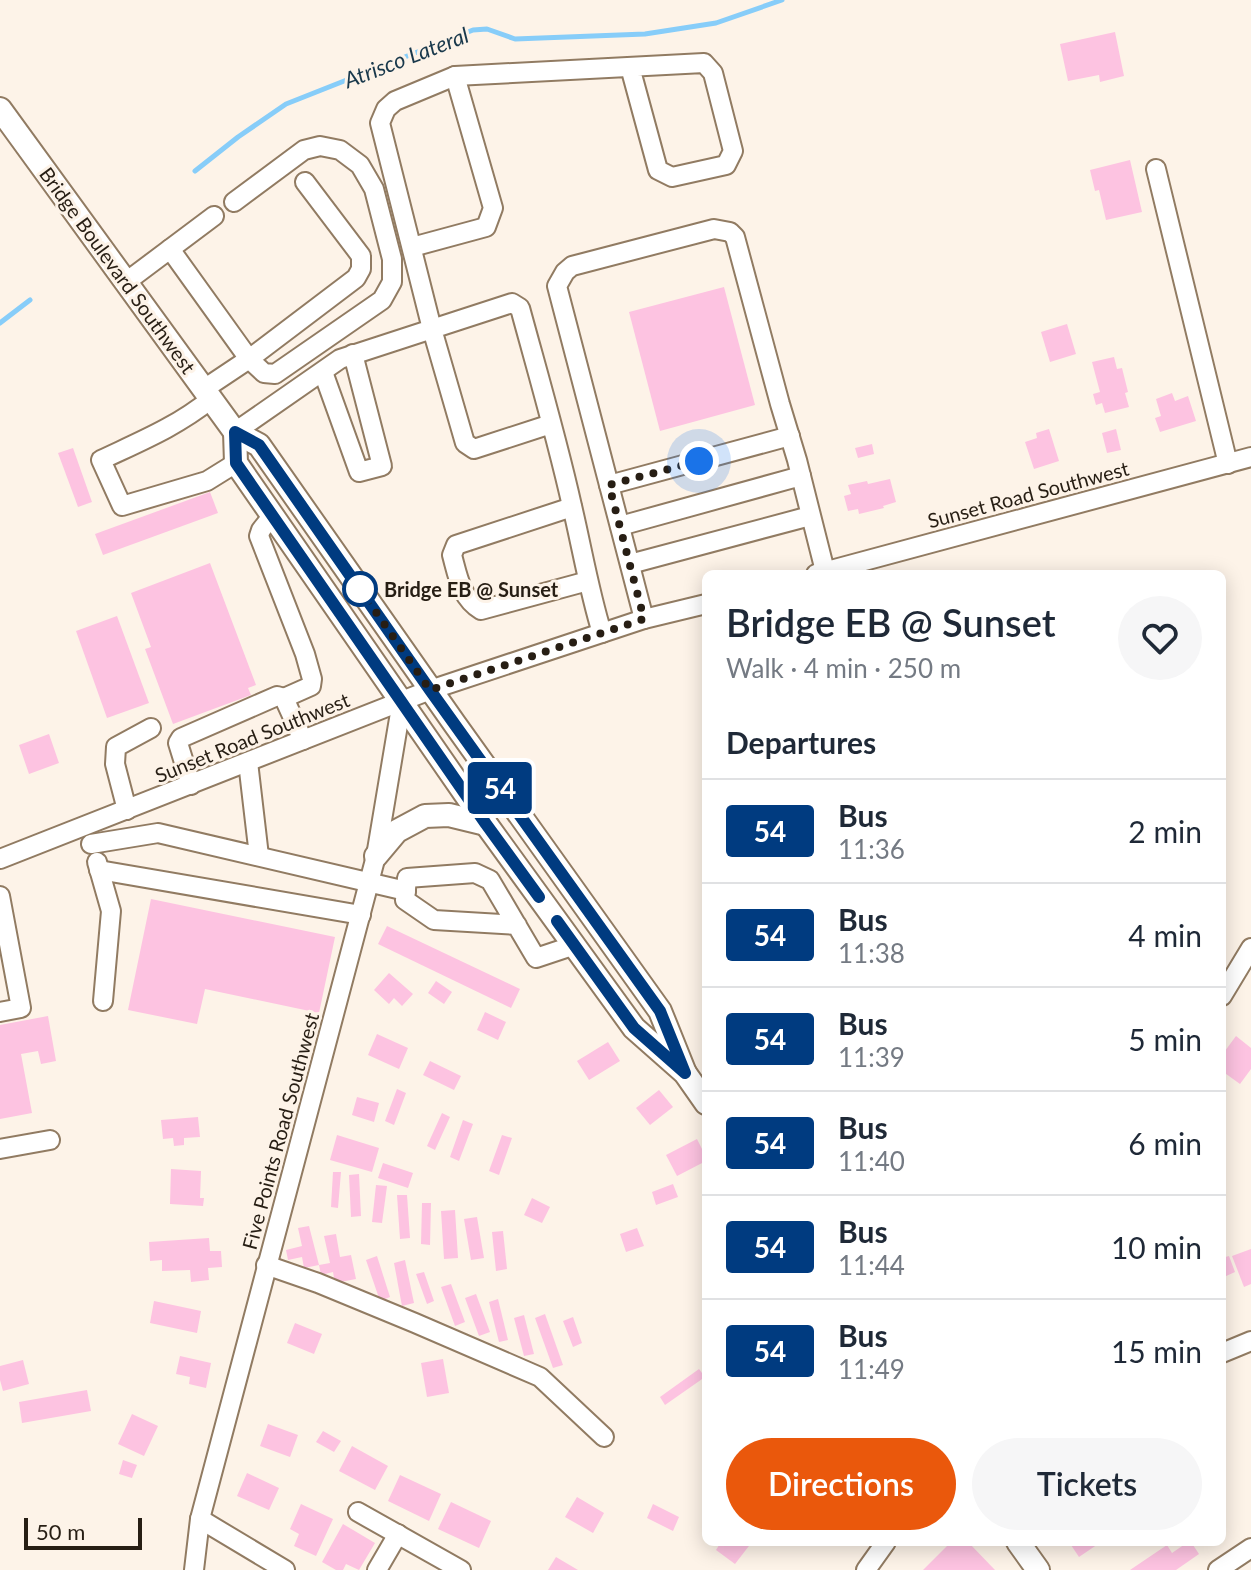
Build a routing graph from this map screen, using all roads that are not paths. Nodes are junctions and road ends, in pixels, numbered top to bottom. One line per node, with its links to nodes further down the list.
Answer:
1 (630, 67): 1 (street); 2 (street)
2 (455, 76): 8 (street); 8 (street)
3 (0, 109): 10 (main road, Bridge Boulevard Southwest)
4 (1156, 169): 21 (street)
5 (305, 182): 13 (street)
6 (234, 202): 13 (street)
7 (214, 216): 9 (street)
8 (412, 247): 11 (street)
9 (170, 249): 10 (street); 13 (street)
10 (126, 282): 15 (main road, Bridge Boulevard Southwest)
11 (432, 329): 12 (street); 16 (street); 16 (street)
12 (353, 354): 14 (street); 14 (street)
13 (249, 359): 15 (street)
14 (323, 372): 17 (street)
15 (208, 394): 17 (main road, Bridge Boulevard Southwest); 20 (street)
16 (551, 424): 24 (street)
17 (235, 432): 20 (main road); 35 (main road, Bridge Boulevard Southwest)
18 (790, 436): 22 (street); 23 (street); 23 (street)
19 (1251, 457): 21 (street, Sunset Road Southwest)
20 (236, 463): 25 (main road, Bridge Boulevard Southwest)
21 (1228, 464): 30 (street, Sunset Road Southwest)
22 (801, 476): 26 (street); 27 (street)
23 (609, 485): 27 (street)
24 (572, 507): 31 (street); 31 (street)
25 (273, 515): 36 (street); 37 (main road, Bridge Boulevard Southwest)
26 (810, 516): 28 (street); 29 (street)
27 (620, 526): 28 (street)
28 (630, 564): 33 (street)
29 (819, 570)
30 (831, 570)
31 (588, 581): 34 (street)
32 (702, 605): 33 (street, Sunset Road Southwest)
33 (644, 619): 34 (street, Sunset Road Southwest)
34 (602, 633): 35 (street, Sunset Road Southwest)
35 (430, 690): 37 (street, Sunset Road Southwest); 59 (main road, Bridge Boulevard Southwest)
36 (284, 698): 39 (street); 41 (street)
37 (402, 701): 39 (street, Sunset Road Southwest); 43 (main road, Bridge Boulevard Southwest); 46 (street, Five Points Road Southwest)
38 (151, 728): 42 (street)
39 (303, 740): 40 (street, Sunset Road Southwest)
40 (248, 762): 41 (street, Sunset Road Southwest); 45 (street)
41 (191, 785): 42 (street, Sunset Road Southwest)
42 (127, 810): 44 (street, Sunset Road Southwest)
43 (486, 824): 46 (main road); 54 (main road, Bridge Boulevard Southwest)
44 (88, 835): 45 (street); 47 (street, Sunset Road Southwest); 48 (street)
45 (259, 856): 49 (street)
46 (376, 856): 49 (street, Five Points Road Southwest)
47 (0, 859)
48 (99, 870): 52 (street); 57 (street)
49 (370, 882): 50 (street); 52 (street, Five Points Road Southwest)
50 (406, 891): 53 (street); 53 (street)
51 (1, 908): 58 (street)
52 (361, 915): 63 (street, Five Points Road Southwest)
53 (517, 925): 54 (street)
54 (575, 945): 59 (main road, Bridge Boulevard Southwest)
55 (1251, 948): 56 (street)
56 (1226, 989)
57 (103, 1001)
58 (0, 1012)
59 (685, 1073): 60 (main road, Bridge Boulevard Southwest)
60 (702, 1097)
61 (50, 1140): 62 (street)
62 (0, 1149)
63 (266, 1265): 66 (street); 68 (street, Five Points Road Southwest)
64 (1251, 1341): 65 (street)
65 (1226, 1351)
66 (604, 1437)
67 (358, 1512): 69 (street)
68 (200, 1519): 73 (street, Five Points Road Southwest); 74 (street)
69 (398, 1534): 75 (street); 76 (street)
70 (883, 1546): 77 (street)
71 (1021, 1546): 78 (main road)
72 (1251, 1548): 79 (street)
73 (194, 1570)
74 (285, 1570)
75 (377, 1570)
76 (461, 1570)
77 (866, 1570)
78 (1038, 1570)
79 (1218, 1570)

